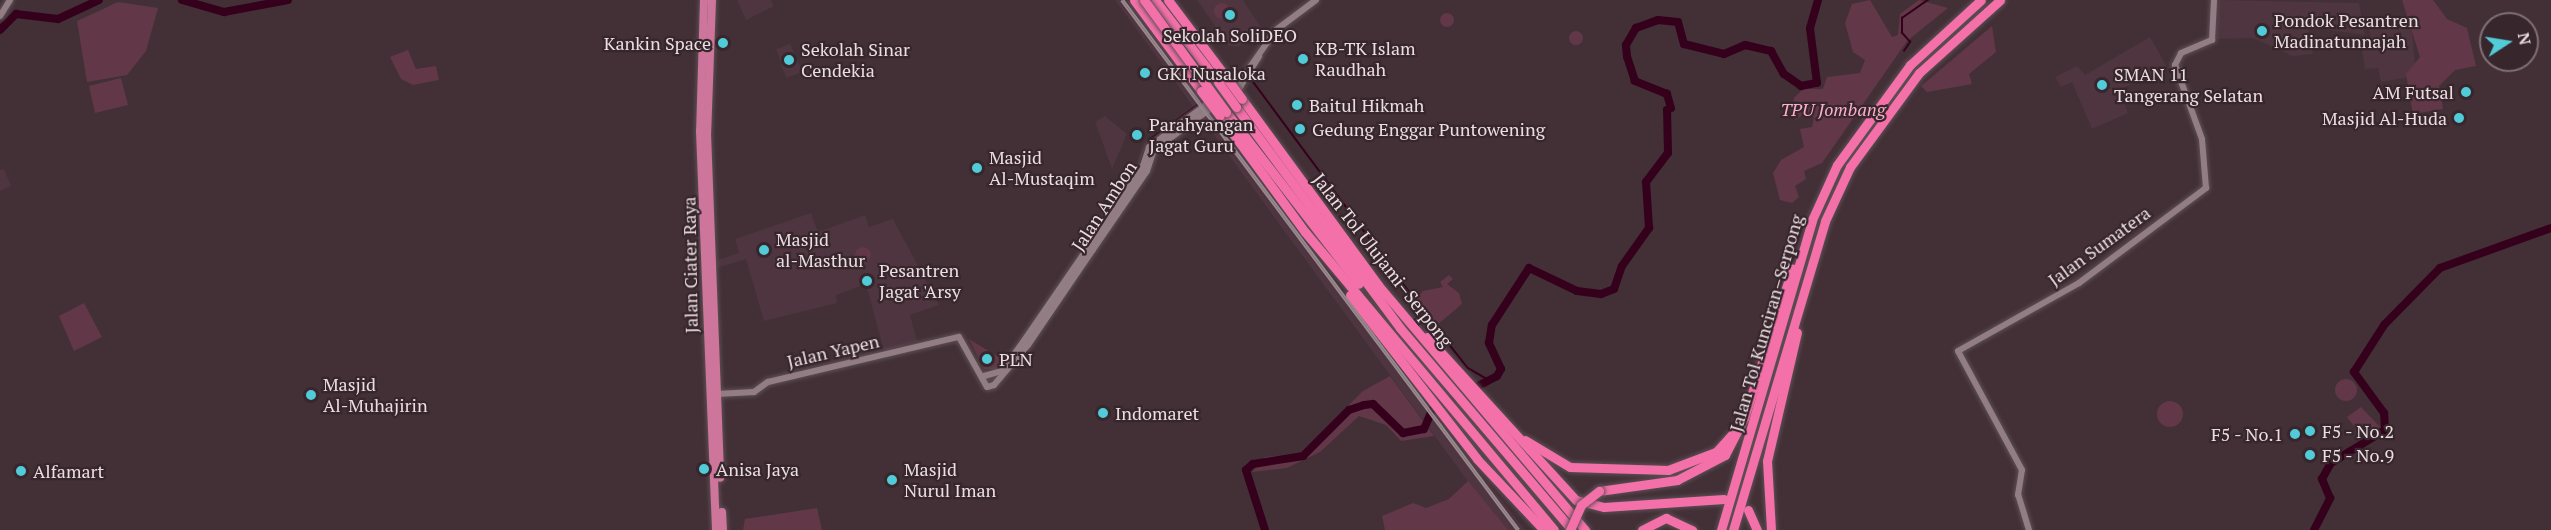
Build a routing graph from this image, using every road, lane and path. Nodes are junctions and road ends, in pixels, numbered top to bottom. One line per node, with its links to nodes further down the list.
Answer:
1 (10, 0): 12 (street)
2 (704, 0): 15 (main road, Jalan Ciater Raya)
3 (712, 0): 15 (main road, Jalan Ciater Raya)
4 (1134, 0): 13 (highway)
5 (1142, 0): 13 (highway); 18 (highway, bridge)
6 (1155, 0): 16 (highway, Jalan Tol Ulujami–Serpong)
7 (1168, 0): 16 (highway, Jalan Tol Ulujami–Serpong)
8 (1316, 0): 14 (street)
9 (1981, 0): 19 (highway, Jalan Tol Kunciran–Serpong)
10 (2000, 0): 20 (highway, Jalan Tol Kunciran–Serpong)
11 (2214, 0): 44 (street, Jalan Sumatera)
12 (0, 16)
13 (1167, 45): 18 (highway, bridge)
14 (1259, 57): 24 (street, Jalan Ambon); 24 (street, Jalan Ambon)
15 (709, 78): 22 (main road, Jalan Ciater Raya)
16 (1222, 80): 17 (highway, Jalan Tol Ulujami–Serpong, bridge)
17 (1240, 104): 21 (highway, Jalan Tol Ulujami–Serpong); 23 (highway, Jalan Tol Ulujami–Serpong)
18 (1223, 114): 23 (highway); 27 (highway)
19 (1812, 220): 29 (highway); 40 (highway, Jalan Tol Kunciran–Serpong)
20 (1814, 254): 41 (highway); 43 (highway)
21 (1378, 285): 26 (highway, Jalan Tol Ulujami–Serpong); 26 (highway)
22 (709, 291): 25 (main road, Jalan Ciater Raya); 32 (main road, Jalan Ciater Raya)
23 (1400, 328): 36 (highway, Jalan Tol Ulujami–Serpong)
24 (984, 376): 25 (street, Jalan Yapen)
25 (717, 394): 33 (main road, Jalan Ciater Raya)
26 (1480, 401): 28 (highway); 37 (highway, Jalan Tol Ulujami–Serpong)
27 (1451, 417): 34 (highway); 35 (highway)
28 (1509, 428): 29 (highway); 30 (highway)
29 (1715, 457): 36 (highway, bridge)
30 (1724, 499)
31 (1748, 510): 42 (highway)
32 (716, 530)
33 (723, 530)
34 (1544, 530)
35 (1554, 530)
36 (1571, 530)
37 (1585, 530)
38 (1642, 530): 39 (highway)
39 (1692, 530)
40 (1720, 530)
41 (1733, 530)
42 (1757, 530)
43 (1771, 530)
44 (2030, 530)

